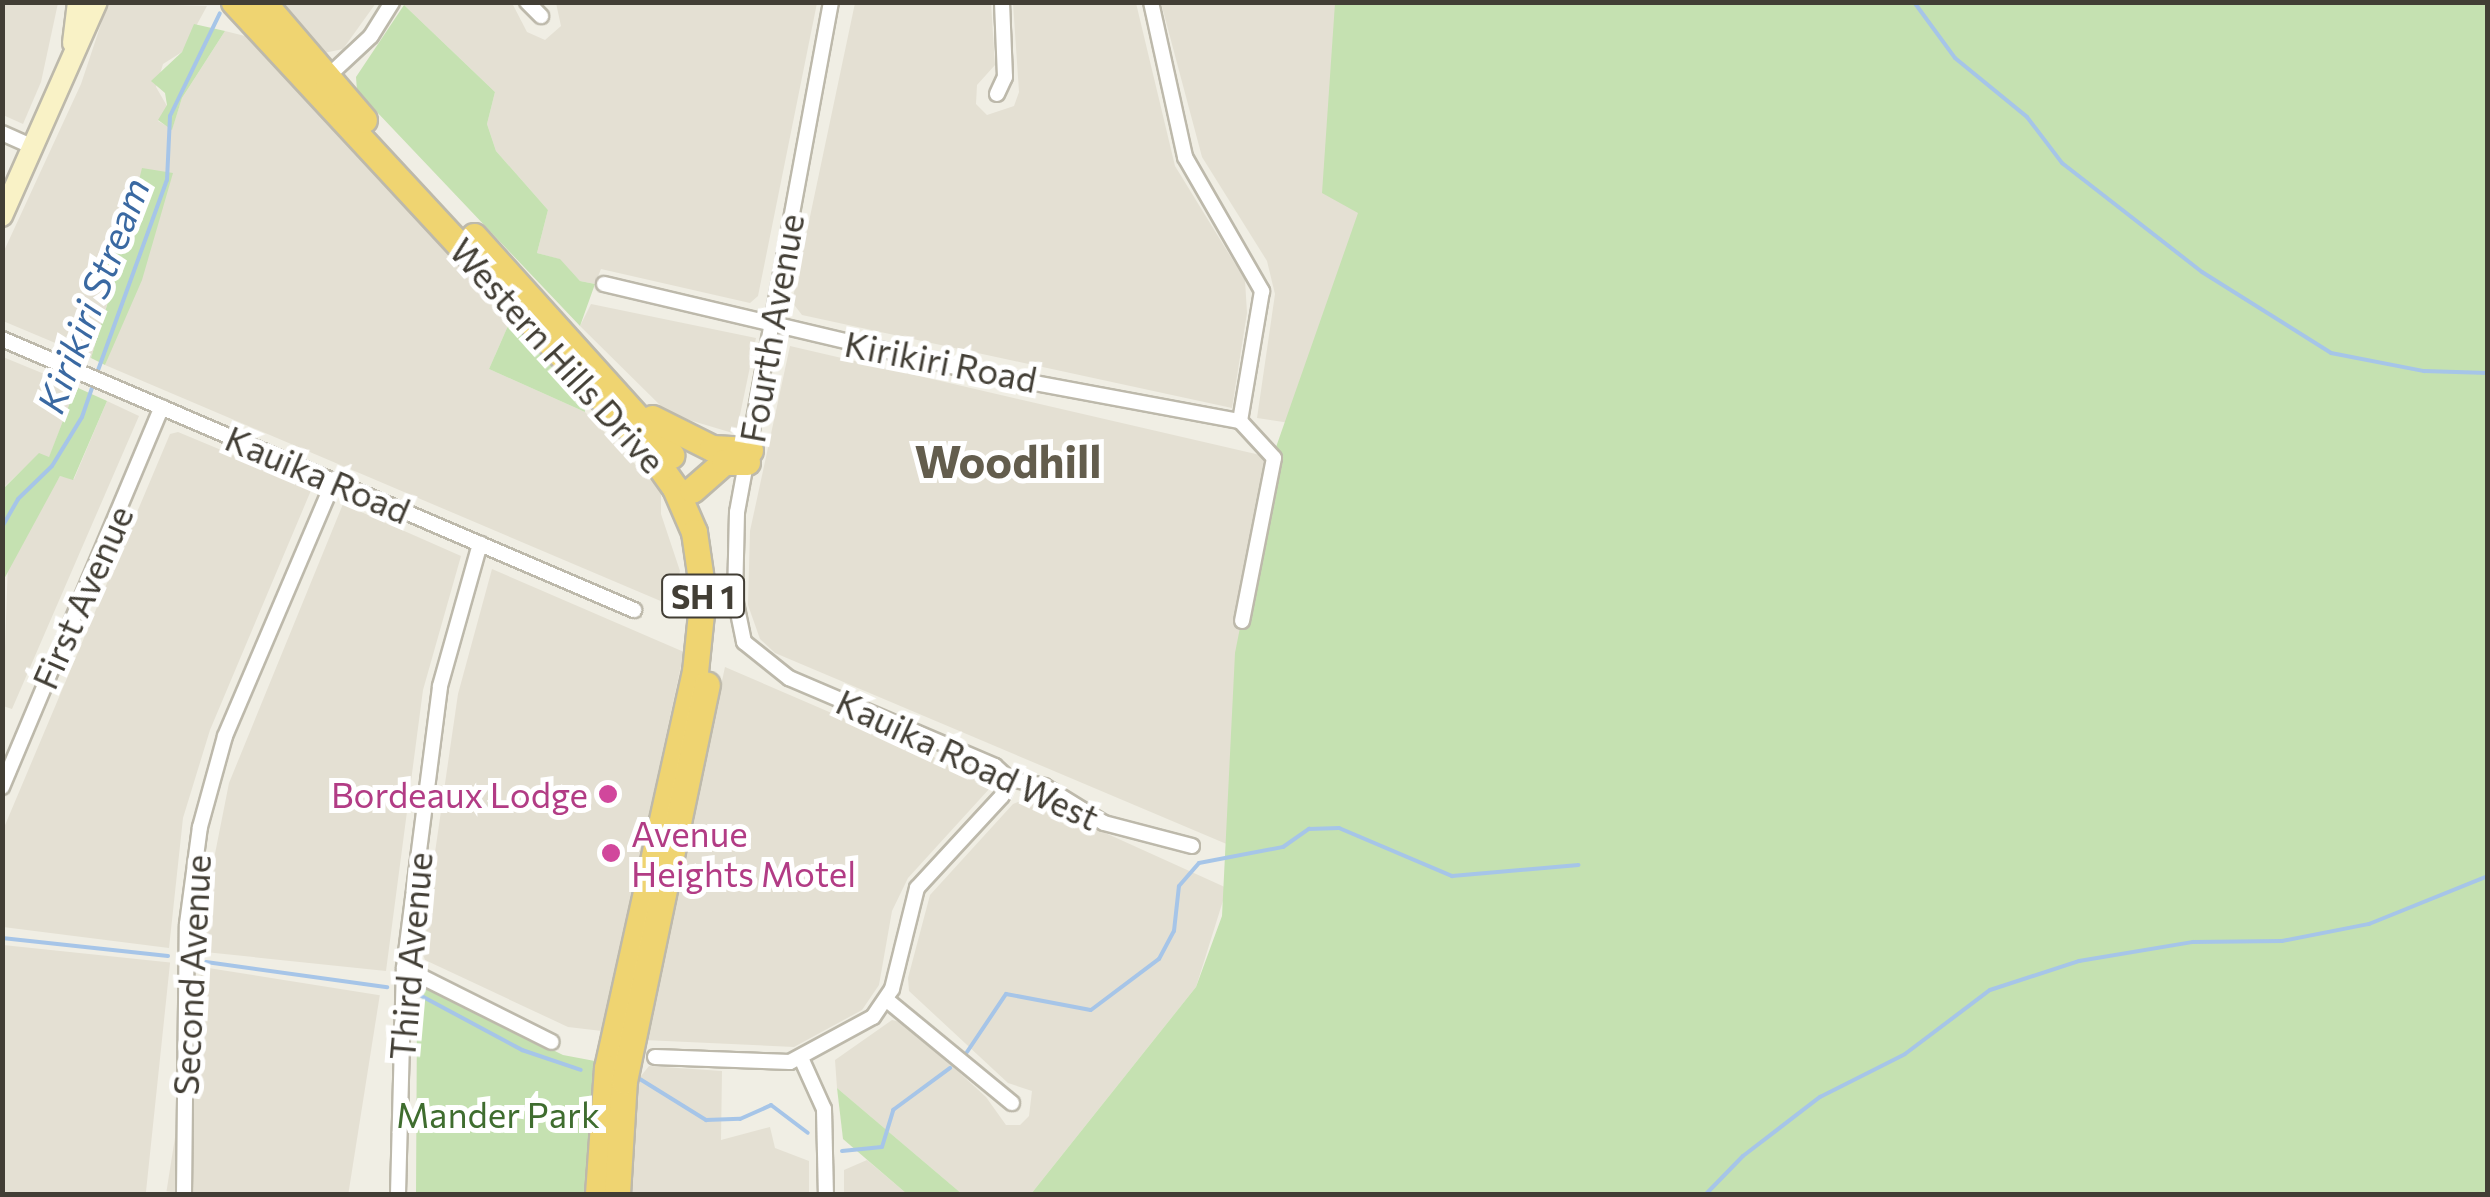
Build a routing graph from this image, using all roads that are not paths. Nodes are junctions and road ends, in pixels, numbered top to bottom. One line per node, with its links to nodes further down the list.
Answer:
1 (78, 2): 11 (main road)
2 (97, 2): 11 (main road)
3 (234, 2): 12 (highway, Western Hills Drive / SH 1)
4 (262, 2): 12 (highway, Western Hills Drive / SH 1)
5 (392, 2): 12 (street)
6 (526, 2): 10 (street)
7 (831, 2): 19 (street, Fourth Avenue)
8 (1002, 2): 13 (street)
9 (1151, 2): 23 (street)
10 (541, 16)
11 (72, 50): 15 (main road)
12 (320, 85): 16 (highway, Western Hills Drive / SH 1)
13 (997, 94)
14 (2, 133): 15 (street)
15 (34, 146): 17 (main road)
16 (443, 215): 22 (highway, Western Hills Drive / SH 1); 42 (highway, Western Hills Drive / SH 1)
17 (2, 216)
18 (604, 284): 19 (street, Kirikiri Road)
19 (771, 326): 23 (street, Kirikiri Road); 24 (street, Fourth Avenue)
20 (2, 338): 21 (street, Kauika Road)
21 (162, 407): 25 (street, Kauika Road); 32 (street, First Avenue)
22 (638, 412): 24 (highway); 26 (highway, Western Hills Drive / SH 1)
23 (1240, 421): 29 (street)
24 (749, 456): 26 (highway); 30 (street, Fourth Avenue)
25 (334, 481): 27 (street, Kauika Road); 40 (street, Second Avenue)
26 (692, 490): 43 (highway, Western Hills Drive / SH 1)
27 (480, 544): 28 (street, Kauika Road); 34 (street, Third Avenue)
28 (634, 610)
29 (1242, 622)
30 (751, 653): 31 (street, Kauika Road West)
31 (1009, 779): 33 (street, Kauika Road West); 35 (street)
32 (2, 787)
33 (1192, 846)
34 (404, 968): 36 (street); 41 (street, Third Avenue)
35 (888, 1000): 38 (street); 39 (street)
36 (552, 1042)
37 (655, 1057): 38 (street)
38 (802, 1058): 44 (street)
39 (1012, 1104)
40 (184, 1194)
41 (398, 1194)
42 (598, 1194)
43 (617, 1194)
44 (826, 1194)

